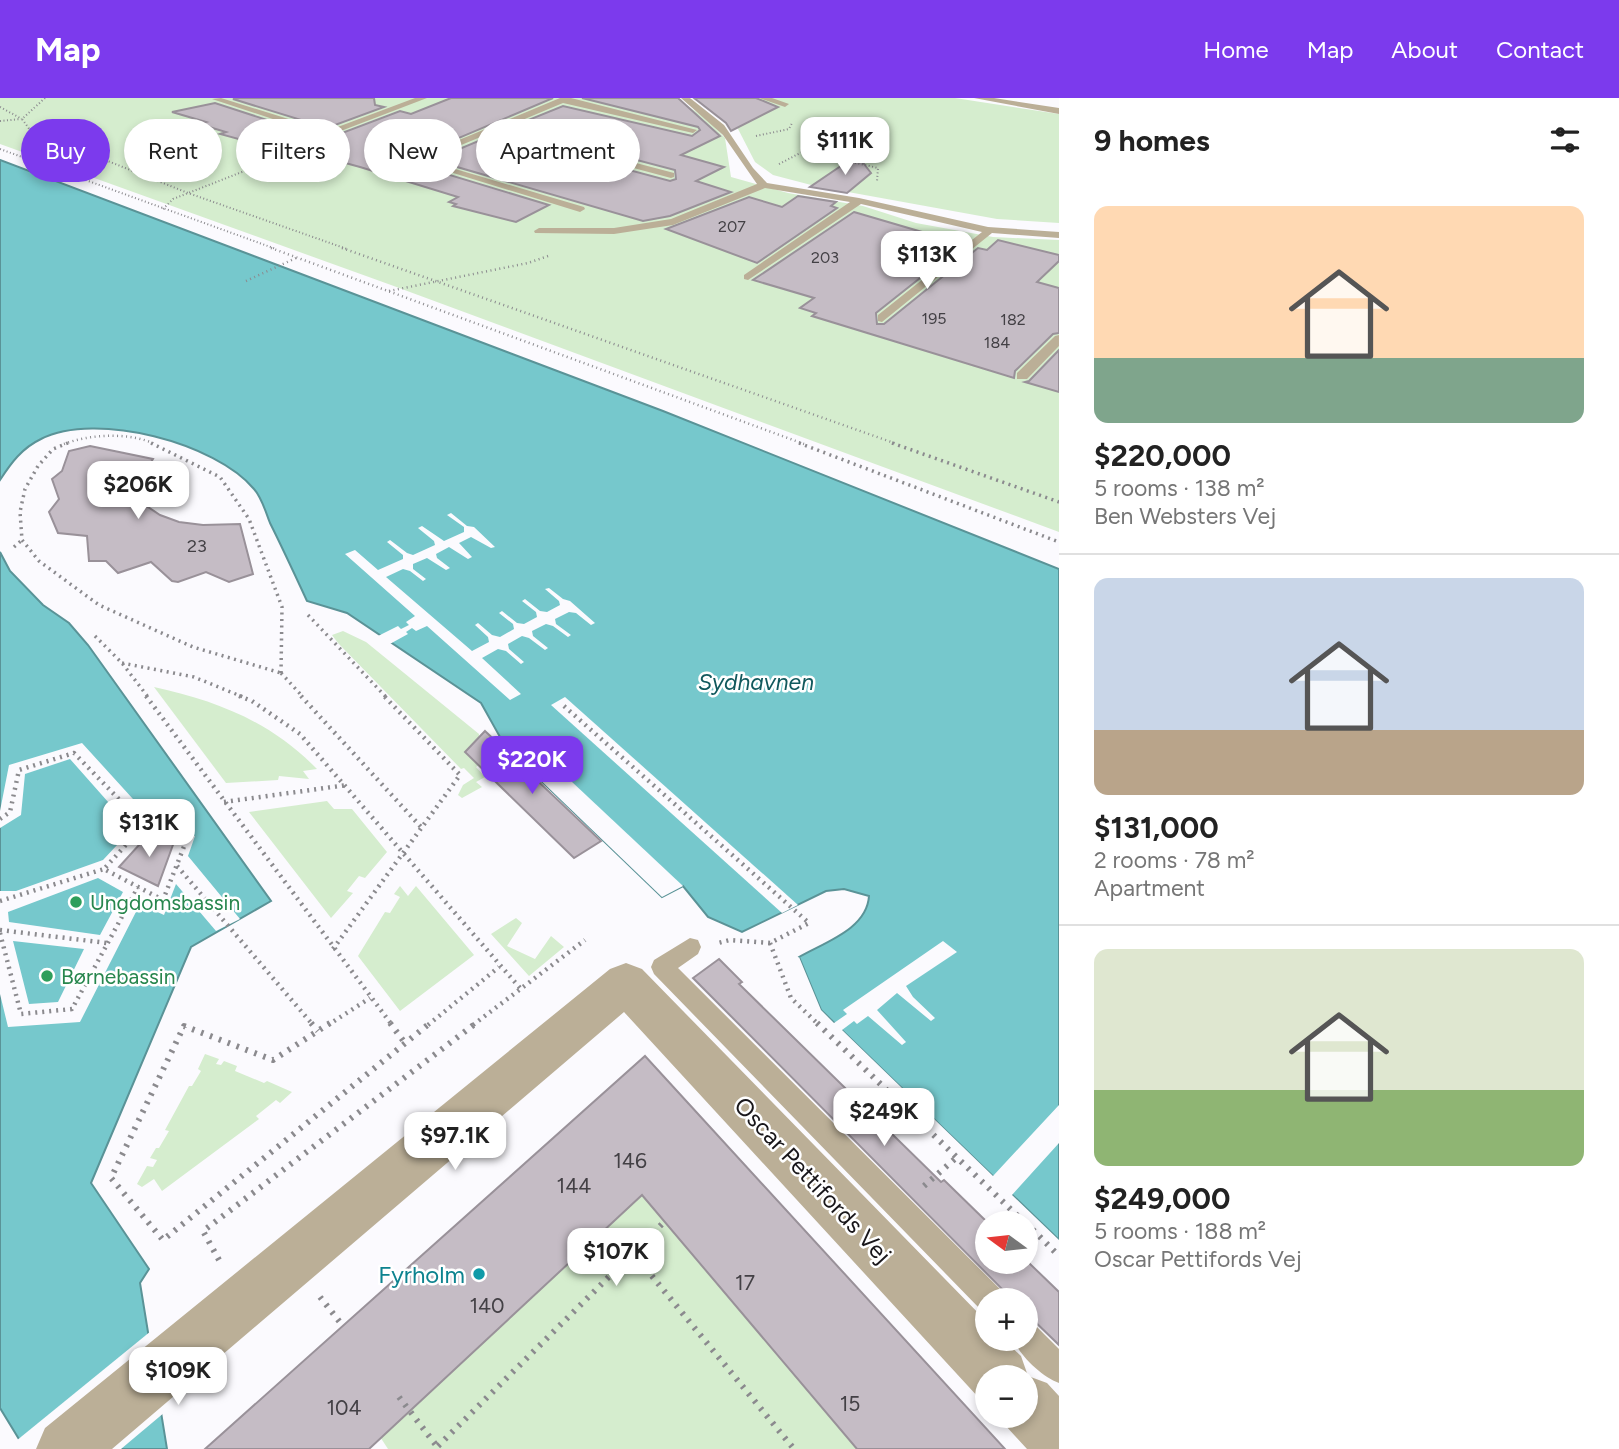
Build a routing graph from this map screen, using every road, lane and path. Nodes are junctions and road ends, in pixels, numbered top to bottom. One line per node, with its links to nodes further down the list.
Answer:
1 (45, 98): 13 (path)
2 (384, 98): 9 (lane)
3 (424, 98): 9 (lane)
4 (684, 98): 27 (lane)
5 (762, 98): 10 (lane)
6 (978, 98): 12 (lane)
7 (216, 99): 14 (lane)
8 (565, 99): 15 (lane); 18 (lane)
9 (407, 104): 17 (lane)
10 (785, 104)
11 (0, 107): 13 (path)
12 (1059, 111)
13 (22, 118): 16 (path); 28 (path)
14 (280, 119)
15 (516, 119)
16 (0, 121)
17 (350, 126)
18 (692, 130)
19 (476, 135): 25 (lane)
20 (0, 149): 31 (path)
21 (804, 151): 30 (path)
22 (640, 167): 24 (lane)
23 (236, 174): 28 (path)
24 (670, 175)
25 (476, 178)
26 (490, 182): 32 (lane)
27 (764, 185): 29 (lane); 35 (lane)
28 (188, 193): 31 (path); 40 (path)
29 (859, 201): 30 (lane); 38 (lane)
30 (876, 206): 33 (lane)
31 (163, 209): 37 (path)
32 (580, 209)
33 (990, 230): 36 (lane); 42 (lane)
34 (539, 231): 35 (lane)
35 (614, 231): 40 (path)
36 (1059, 235)
37 (297, 258): 39 (path); 41 (path)
38 (748, 277)
39 (246, 281)
40 (436, 282): 41 (path); 45 (path)
41 (389, 291): 47 (path)
42 (882, 318)
43 (1059, 339): 44 (lane)
44 (1022, 376)
45 (1059, 502)
46 (22, 540): 48 (path); 52 (path); 52 (path)
47 (1059, 542)
48 (14, 547)
49 (308, 615): 58 (path)
50 (95, 635): 51 (path)
51 (122, 663): 54 (path); 55 (path)
52 (281, 673): 58 (path)
53 (564, 706): 69 (path)
54 (346, 785): 55 (path); 61 (path)
55 (224, 802): 71 (path)
56 (0, 818): 57 (path)
57 (144, 825): 59 (path); 63 (path)
58 (421, 827): 61 (path)
59 (172, 832)
60 (187, 839): 62 (path)
61 (403, 853): 71 (path); 72 (path)
62 (177, 866): 64 (path); 75 (path)
63 (104, 869): 64 (path); 65 (path)
64 (138, 887): 68 (path)
65 (0, 901)
66 (0, 932): 68 (path); 68 (path)
67 (585, 940): 73 (path)
68 (107, 943)
69 (770, 943): 70 (path); 77 (path)
70 (690, 947): 78 (lane)
71 (332, 949): 74 (path)
72 (499, 967): 73 (path); 76 (path)
73 (520, 988): 85 (path)
74 (370, 998): 75 (path); 76 (path)
75 (318, 1031): 76 (path)
76 (405, 1043)
77 (957, 1157): 78 (path); 79 (path)
78 (899, 1208): 84 (lane)
79 (1013, 1211)
80 (665, 1221): 82 (path)
81 (1038, 1236): 83 (path)
82 (633, 1253): 92 (path); 94 (path)
83 (1059, 1256)
84 (979, 1288)
85 (241, 1303): 87 (street, Oscar Pettifords Vej); 93 (street)
86 (1038, 1348): 88 (lane)
87 (989, 1365)
88 (1059, 1370)
89 (399, 1397): 92 (path)
90 (1038, 1417): 91 (street)
91 (1059, 1440)
92 (439, 1448)
93 (66, 1449)
94 (794, 1449)

